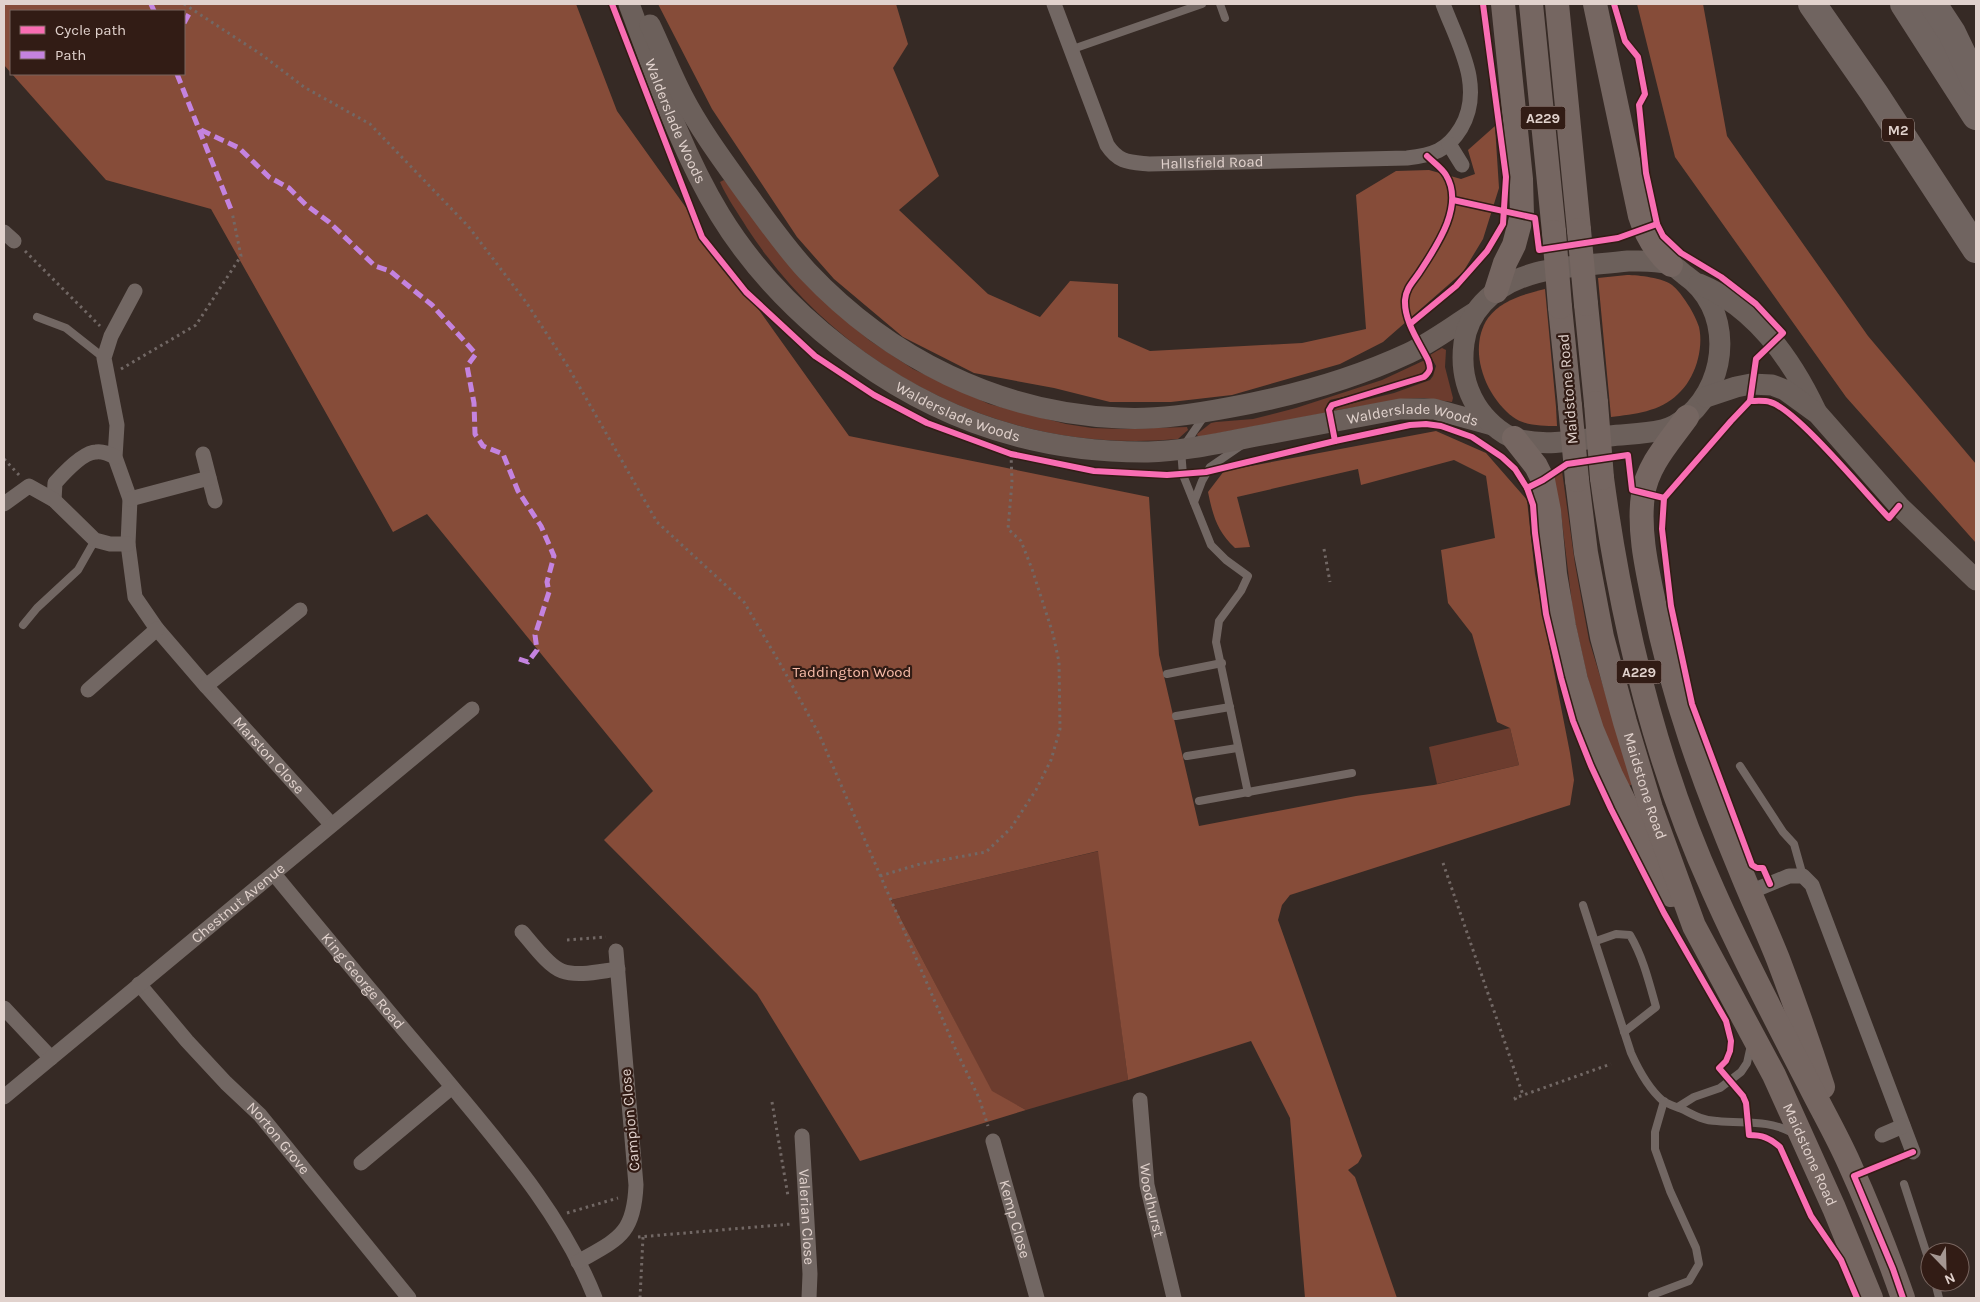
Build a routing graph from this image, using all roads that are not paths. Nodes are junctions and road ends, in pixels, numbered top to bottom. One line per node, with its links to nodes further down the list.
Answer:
1 (629, 4): 35 (street, Walderslade Woods)
2 (641, 4): 29 (street, Walderslade Woods)
3 (1054, 4): 15 (street, Hallsfield Road)
4 (1202, 4): 15 (lane)
5 (1220, 4): 14 (lane)
6 (1444, 4): 18 (street, Hallsfield Road)
7 (1503, 4): 24 (main road)
8 (1531, 4): 68 (main road, Maidstone Road / A229, bridge)
9 (1557, 4): 89 (main road, Maidstone Road / A229, bridge)
10 (1595, 4): 21 (main road)
11 (1812, 4): 20 (highway, M2)
12 (1904, 4): 17 (highway)
13 (1933, 4): 16 (highway)
14 (1225, 18)
15 (1070, 50): 18 (street, Hallsfield Road)
16 (1976, 83)
17 (1976, 116)
18 (1449, 144): 19 (street)
19 (1462, 165)
20 (1976, 250)
21 (1671, 265): 22 (street); 24 (street)
22 (1697, 283): 28 (street); 30 (street)
23 (135, 290): 27 (street, Marston Close)
24 (1496, 291): 25 (street)
25 (1474, 313): 29 (street, Walderslade Woods); 32 (street)
26 (37, 317): 27 (lane)
27 (104, 358): 37 (street, Marston Close)
28 (1706, 397): 30 (street); 31 (street)
29 (1207, 412): 35 (lane)
30 (1818, 414): 46 (street)
31 (1687, 417): 34 (street); 66 (main road)
32 (1492, 425): 33 (street, Walderslade Woods); 34 (street)
33 (1254, 437): 35 (street, Walderslade Woods); 42 (lane)
34 (1514, 438): 68 (main road)
35 (1181, 450): 42 (lane)
36 (203, 454): 38 (street)
37 (115, 457): 39 (street, Marston Close); 40 (street)
38 (209, 478): 39 (street); 41 (street)
39 (130, 499): 45 (street, Marston Close)
40 (54, 500): 43 (street); 44 (street)
41 (215, 501)
42 (1194, 502): 50 (lane)
43 (4, 504)
44 (94, 540): 45 (street); 48 (lane)
45 (128, 544): 49 (street, Marston Close)
46 (1976, 580)
47 (300, 610): 52 (street)
48 (24, 625)
49 (157, 629): 52 (street, Marston Close); 53 (street)
50 (1222, 663): 51 (lane); 54 (lane)
51 (1167, 674)
52 (206, 686): 63 (street, Marston Close)
53 (88, 690)
54 (1230, 707): 56 (lane); 57 (lane)
55 (472, 709): 63 (street, Chestnut Avenue)
56 (1176, 716)
57 (1237, 748): 58 (lane); 61 (lane)
58 (1187, 756)
59 (1740, 766): 65 (lane)
60 (1352, 772): 61 (lane)
61 (1248, 792): 62 (lane)
62 (1199, 801)
63 (331, 824): 64 (street, Chestnut Avenue)
64 (274, 874): 73 (street, Chestnut Avenue); 78 (street, King George Road)
65 (1803, 876): 66 (street); 83 (street)
66 (1760, 888): 89 (main road)
67 (1583, 905): 70 (lane)
68 (1694, 926): 75 (main road, Maidstone Road / A229)
69 (522, 932): 72 (street)
70 (1596, 941): 76 (lane); 76 (lane)
71 (611, 946): 72 (street, Campion Close)
72 (618, 969): 93 (street, Campion Close)
73 (139, 984): 77 (street, Chestnut Avenue); 95 (street, Norton Grove)
74 (4, 1008): 77 (street)
75 (1749, 1027): 82 (lane); 86 (main road, Maidstone Road / A229)
76 (1624, 1032): 81 (lane)
77 (50, 1058): 79 (street, Chestnut Avenue)
78 (452, 1087): 90 (street); 93 (street, King George Road)
79 (4, 1097)
80 (1140, 1100): 99 (street, Woodhurst)
81 (1664, 1101): 82 (lane); 94 (lane)
82 (1678, 1107): 86 (lane)
83 (1903, 1126): 84 (street); 88 (street)
84 (1882, 1135)
85 (802, 1136): 97 (street, Valerian Close)
86 (1803, 1138): 100 (main road, Maidstone Road / A229)
87 (993, 1141): 98 (street, Kemp Close)
88 (1913, 1152)
89 (1848, 1162): 101 (main road, Maidstone Road / A229)
90 (361, 1163)
91 (1904, 1184): 92 (lane)
92 (1923, 1242)
93 (578, 1262): 96 (street, King George Road)
94 (1652, 1295)
95 (409, 1298)
96 (595, 1298)
97 (809, 1298)
98 (1037, 1298)
99 (1174, 1298)
100 (1871, 1298)
101 (1903, 1298)

